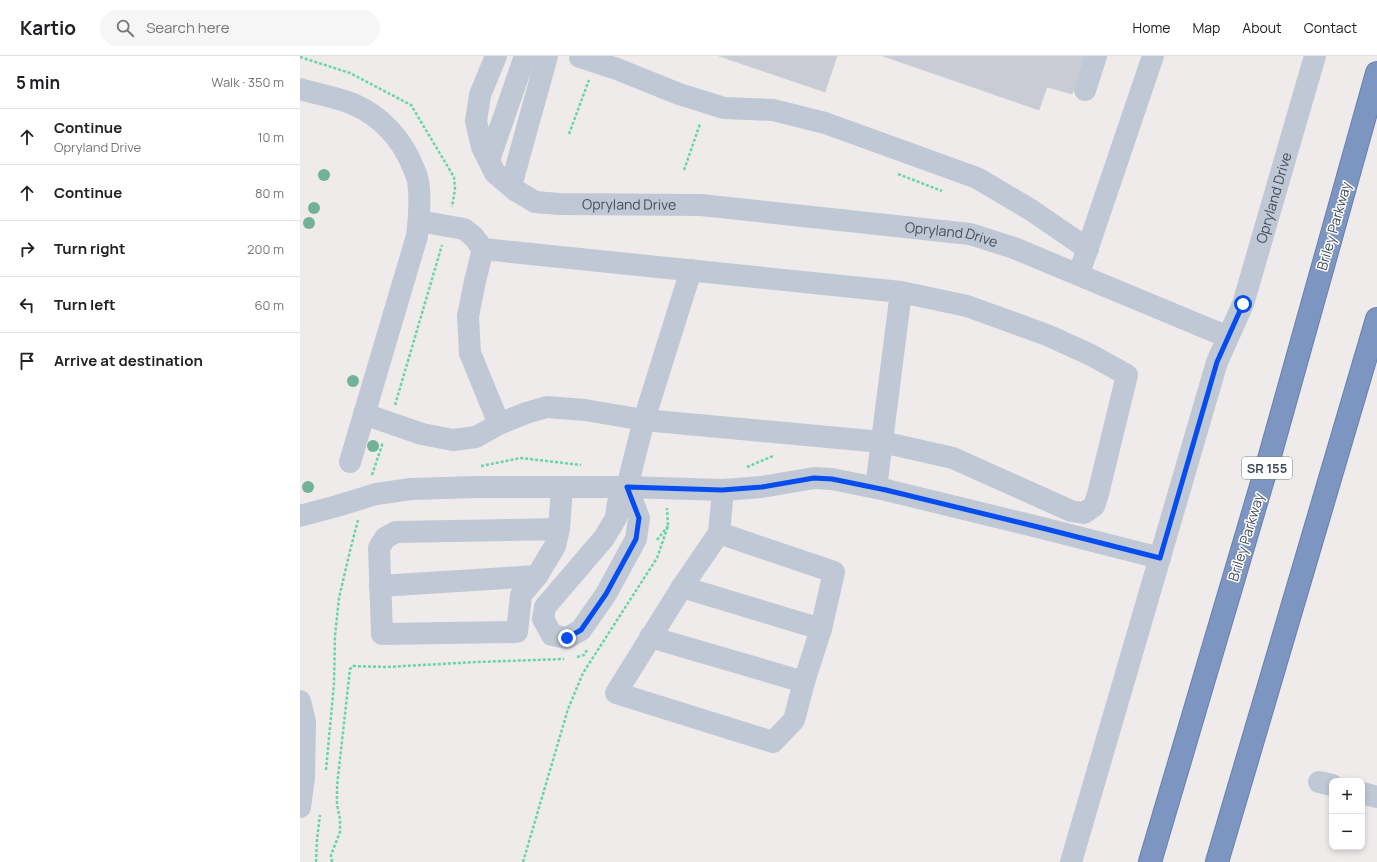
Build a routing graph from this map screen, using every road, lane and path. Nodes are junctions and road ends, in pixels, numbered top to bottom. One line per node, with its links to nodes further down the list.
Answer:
1 (496, 56): 14 (street, Opryland Drive)
2 (525, 56): 14 (street)
3 (547, 56): 17 (street)
4 (580, 56): 21 (street)
5 (1096, 56): 11 (street)
6 (1153, 56): 21 (street)
7 (1315, 56): 26 (street, Opryland Drive)
8 (1377, 73): 58 (highway, Briley Parkway / SR 155)
9 (589, 80): 13 (path)
10 (300, 89): 19 (street)
11 (1085, 90)
12 (700, 124): 15 (path)
13 (569, 134)
14 (489, 160): 17 (street, Opryland Drive)
15 (684, 170)
16 (898, 174): 18 (path)
17 (511, 186): 23 (street, Opryland Drive)
18 (942, 191)
19 (419, 221): 20 (street); 27 (street)
20 (482, 249): 22 (street); 29 (street)
21 (1088, 249): 23 (street)
22 (691, 270): 24 (street); 28 (street)
23 (1079, 275): 26 (street, Opryland Drive)
24 (901, 292): 30 (street); 30 (street)
25 (1377, 319): 59 (highway)
26 (1228, 337): 41 (street)
27 (364, 414): 29 (street); 31 (street)
28 (644, 420): 29 (street); 30 (street); 33 (street)
29 (499, 424)
30 (882, 442): 34 (street)
31 (350, 462)
32 (562, 487): 33 (street); 37 (street); 39 (street)
33 (627, 487): 33 (street); 35 (street)
34 (876, 488): 36 (street); 41 (street)
35 (668, 489): 36 (street); 56 (path)
36 (722, 490): 40 (street)
37 (365, 497): 38 (street); 50 (path)
38 (300, 516)
39 (559, 529): 42 (street); 43 (street)
40 (719, 533): 44 (street); 45 (street)
41 (1160, 558): 57 (street)
42 (537, 576): 43 (street); 43 (street)
43 (380, 586)
44 (682, 587): 45 (street); 46 (street)
45 (822, 629): 47 (street)
46 (650, 637): 47 (street); 47 (street)
47 (804, 682)
48 (300, 701): 53 (street)
49 (341, 758): 55 (path)
50 (326, 775)
51 (1365, 794): 52 (street)
52 (1377, 797)
53 (310, 810): 54 (path)
54 (316, 862)
55 (332, 862)
56 (523, 862)
57 (1071, 862)
58 (1150, 862)
59 (1217, 862)

